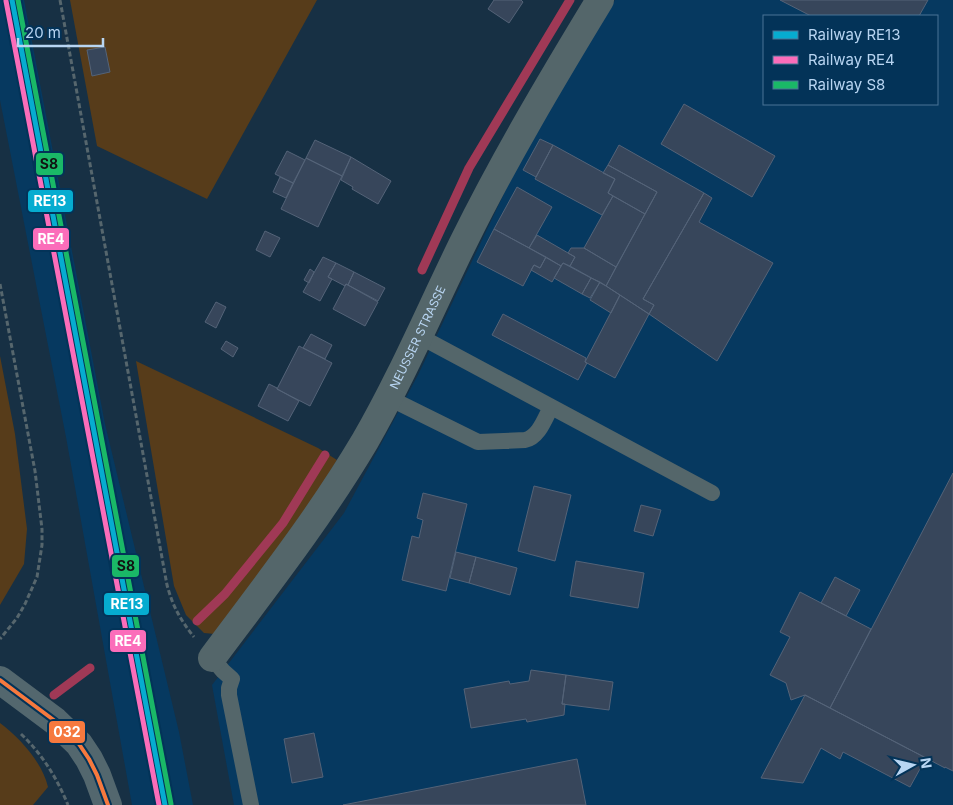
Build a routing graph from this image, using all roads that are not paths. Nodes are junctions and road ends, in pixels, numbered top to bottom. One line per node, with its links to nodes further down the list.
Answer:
1 (600, 0): 2 (street, NEUSSER STRASSE)
2 (419, 336): 3 (street, NEUSSER STRASSE); 4 (lane)
3 (388, 398): 4 (lane); 6 (street, NEUSSER STRASSE)
4 (551, 407): 5 (lane)
5 (712, 493)
6 (212, 658): 9 (lane)
7 (0, 680): 8 (street)
8 (108, 805)
9 (251, 805)

